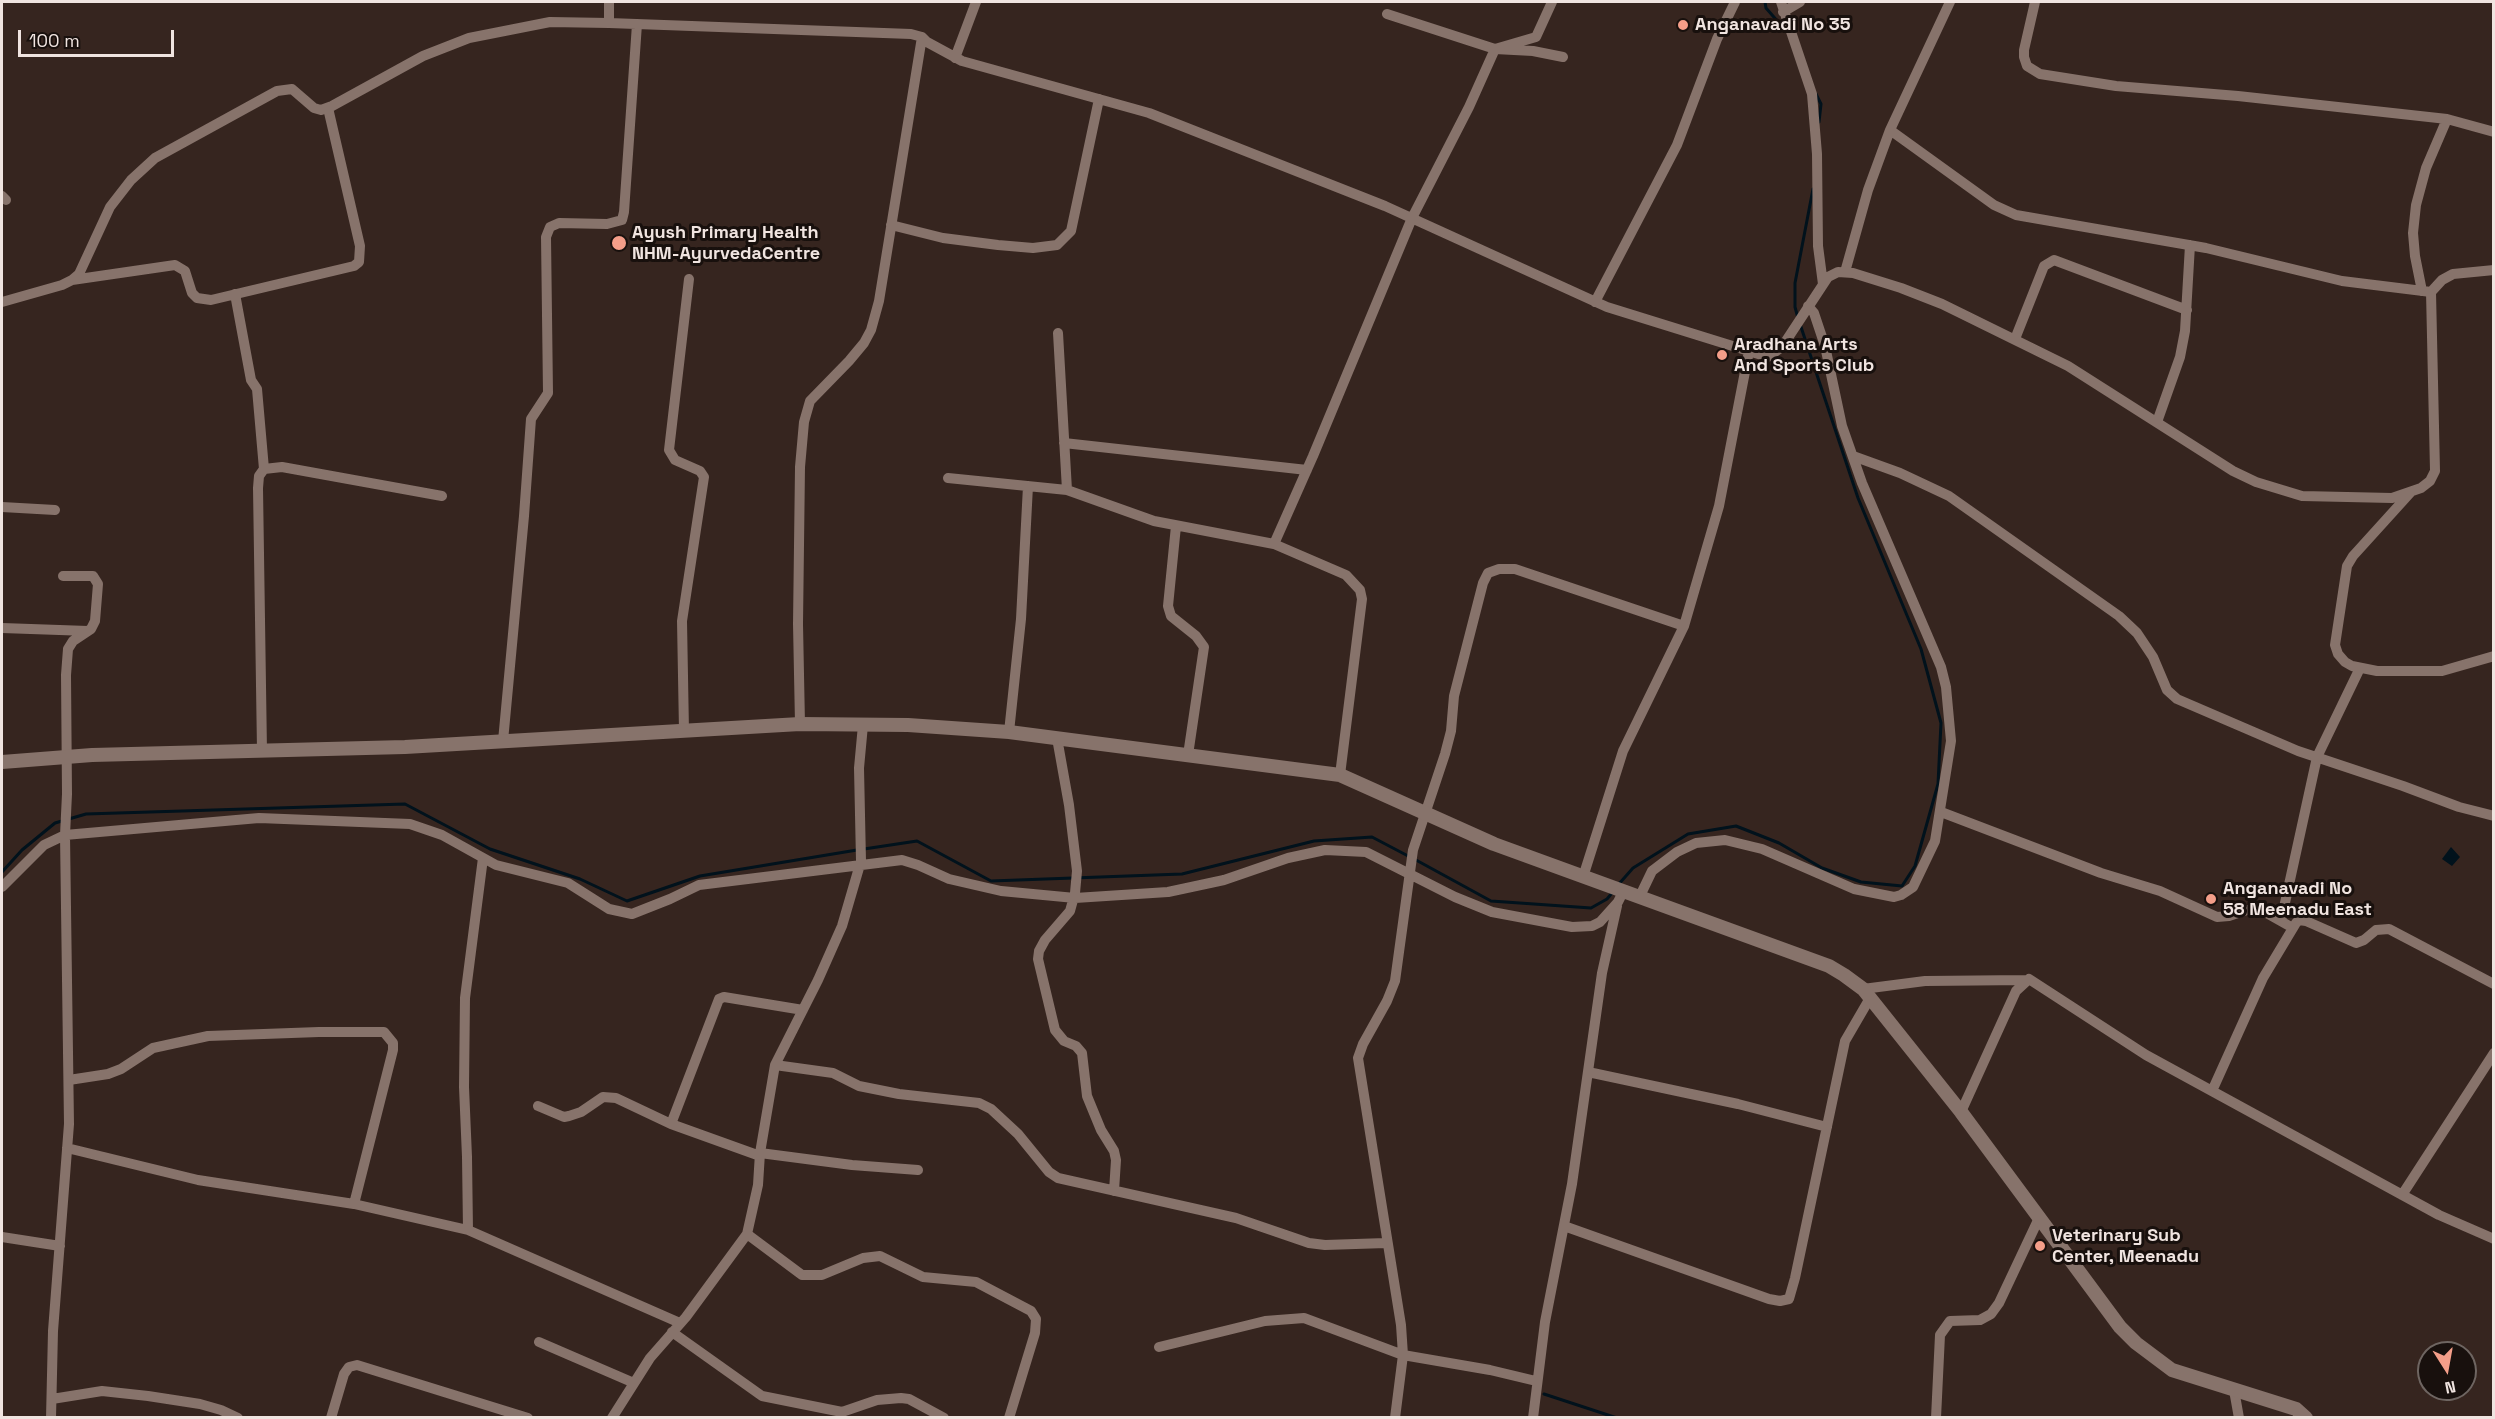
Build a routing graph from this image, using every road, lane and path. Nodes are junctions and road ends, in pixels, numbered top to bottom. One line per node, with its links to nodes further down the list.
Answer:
1 (609, 2): 10 (street)
2 (976, 2): 15 (street)
3 (1552, 2): 13 (street)
4 (1735, 2): 32 (street)
5 (1800, 2): 8 (street)
6 (1950, 2): 19 (street)
7 (2035, 2): 18 (street)
8 (1782, 7): 28 (street)
9 (1387, 14): 13 (street)
10 (609, 23): 11 (street); 17 (street)
11 (637, 24): 12 (street); 63 (street)
12 (922, 37): 15 (street); 22 (street)
13 (1495, 49): 14 (street); 21 (street)
14 (1563, 57)
15 (955, 58): 16 (street)
16 (1099, 99): 21 (street); 22 (street)
17 (328, 108): 27 (street); 30 (street)
18 (2447, 119): 20 (street); 29 (street)
19 (1890, 130): 23 (street); 25 (street)
20 (2493, 132)
21 (1412, 218): 32 (street); 42 (street)
22 (891, 225): 58 (street)
23 (2190, 246): 29 (street); 34 (street)
24 (2493, 270): 29 (street)
25 (1845, 272): 28 (street); 36 (street)
26 (689, 279): 60 (street)
27 (72, 280): 30 (street); 31 (street)
28 (1823, 284): 33 (street)
29 (2427, 292): 46 (street)
30 (235, 294): 41 (street)
31 (2, 302)
32 (1595, 302): 37 (street)
33 (1809, 310): 37 (street); 40 (street)
34 (2187, 310): 36 (street); 38 (street)
35 (1058, 333): 39 (street)
36 (2015, 339): 38 (street)
37 (1749, 351): 53 (street)
38 (2157, 422): 46 (street)
39 (1064, 442): 42 (street); 45 (street)
40 (1852, 456): 66 (street); 70 (street)
41 (264, 469): 47 (street); 64 (street)
42 (1307, 470): 51 (street)
43 (948, 478): 44 (street)
44 (1028, 486): 45 (street); 61 (street)
45 (1067, 490): 50 (street)
46 (2411, 492): 57 (street)
47 (442, 496)
48 (2, 507): 49 (street)
49 (55, 510)
50 (1176, 526): 51 (street); 65 (street)
51 (1274, 544): 69 (street)
52 (63, 576): 55 (street)
53 (1684, 626): 71 (street); 77 (street)
54 (2, 628): 55 (street)
55 (88, 631): 67 (street)
56 (2493, 656): 57 (street)
57 (2360, 668): 66 (street)
58 (800, 724): 59 (street); 60 (street)
59 (863, 725): 61 (street); 75 (street)
60 (684, 731): 63 (street)
61 (1009, 732): 62 (street)
62 (1056, 738): 65 (street); 80 (street)
63 (502, 741): 64 (street)
64 (262, 751): 67 (street)
65 (1188, 755): 69 (street)
66 (2317, 757): 72 (street); 82 (street)
67 (65, 758): 68 (street); 73 (street)
68 (2, 762)
69 (1340, 775): 71 (street)
70 (1941, 812): 81 (street); 82 (street)
71 (1424, 813): 76 (street); 77 (street)
72 (2493, 816)
73 (65, 834): 74 (street); 78 (street); 91 (street)
74 (483, 858): 75 (street); 105 (street)
75 (861, 864): 80 (street); 87 (street)
76 (1409, 871): 79 (street); 80 (street); 109 (street)
77 (1583, 877): 79 (street)
78 (2, 887)
79 (1617, 893): 81 (street); 90 (street)
80 (1075, 895): 100 (street)
81 (1639, 898): 86 (street)
82 (2281, 921): 83 (street)
83 (2293, 927): 85 (street); 92 (street)
84 (2026, 980): 86 (street); 92 (street); 94 (street)
85 (2493, 984)
86 (1867, 994): 94 (street); 96 (street)
87 (802, 1010): 89 (street); 95 (street)
88 (2493, 1053): 101 (street)
89 (775, 1065): 98 (street); 100 (street)
90 (1588, 1072): 96 (street); 104 (street)
91 (69, 1080): 97 (street); 102 (street)
92 (2212, 1091): 101 (street)
93 (538, 1106): 95 (street)
94 (1961, 1112): 103 (street)
95 (671, 1124): 98 (street)
96 (1827, 1127): 104 (street)
97 (67, 1148): 102 (street); 110 (street)
98 (760, 1155): 99 (street); 106 (street)
99 (918, 1170)
100 (1114, 1191): 109 (street)
101 (2402, 1195): 108 (street)
102 (354, 1204): 105 (street)
103 (2040, 1216): 118 (street); 129 (street)
104 (1564, 1226): 116 (street)
105 (468, 1230): 111 (street)
106 (747, 1234): 111 (street); 126 (street)
107 (2, 1237): 110 (street)
108 (2493, 1239)
109 (1386, 1243): 115 (street)
110 (60, 1246): 119 (street)
111 (680, 1323): 112 (street)
112 (672, 1332): 117 (street); 125 (street)
113 (540, 1342): 117 (street)
114 (1159, 1347): 115 (street)
115 (1403, 1355): 116 (street); 127 (street)
116 (1536, 1381): 128 (street)
117 (634, 1383): 124 (street)
118 (2234, 1390): 130 (street); 131 (street)
119 (52, 1399): 120 (street); 121 (street)
120 (51, 1418)
121 (238, 1418)
122 (331, 1418): 123 (street)
123 (528, 1418)
124 (612, 1418)
125 (944, 1418)
126 (1009, 1418)
127 (1395, 1418)
128 (1533, 1418)
129 (1936, 1418)
130 (2239, 1418)
131 (2306, 1418)

